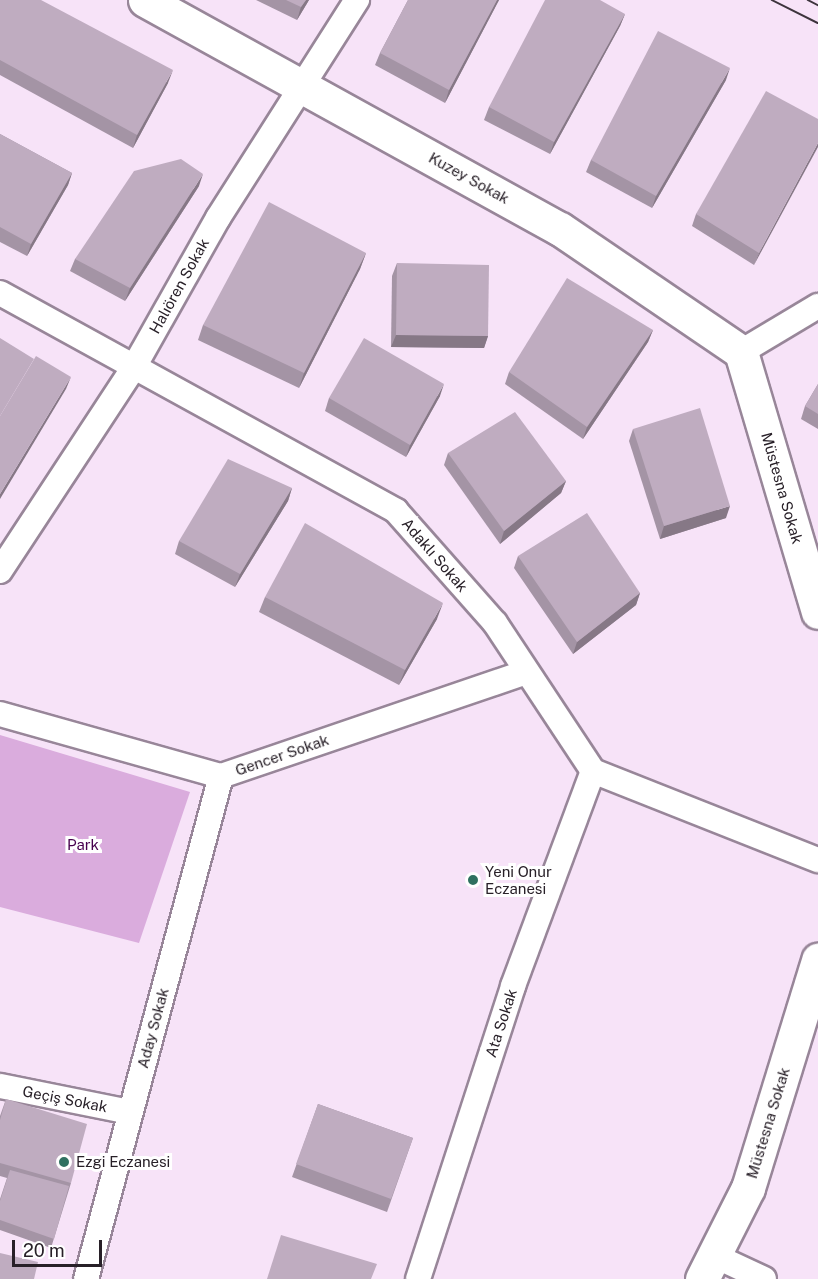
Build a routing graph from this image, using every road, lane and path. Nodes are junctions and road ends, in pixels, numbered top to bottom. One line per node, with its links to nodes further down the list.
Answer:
1 (145, 0): 3 (street, Kuzey Sokak)
2 (357, 0): 3 (street, Halıören Sokak)
3 (302, 86): 6 (street, Kuzey Sokak); 7 (street, Halıören Sokak)
4 (0, 293): 7 (street, Adaklı Sokak)
5 (818, 306): 6 (street)
6 (741, 352): 9 (street, Müstesna Sokak)
7 (134, 367): 8 (street, Halıören Sokak); 10 (street, Adaklı Sokak)
8 (0, 571)
9 (818, 612)
10 (527, 672): 12 (street, Adaklı Sokak); 13 (street, Gencer Sokak)
11 (0, 714): 13 (street, Gencer Sokak)
12 (593, 771): 14 (street); 20 (street, Ata Sokak)
13 (220, 776): 17 (street, Aday Sokak)
14 (818, 860)
15 (818, 960): 18 (street, Müstesna Sokak)
16 (0, 1086): 17 (street, Geçiş Sokak)
17 (130, 1112): 19 (street, Aday Sokak)
18 (708, 1267): 21 (street)
19 (86, 1279)
20 (418, 1279)
21 (764, 1279)

